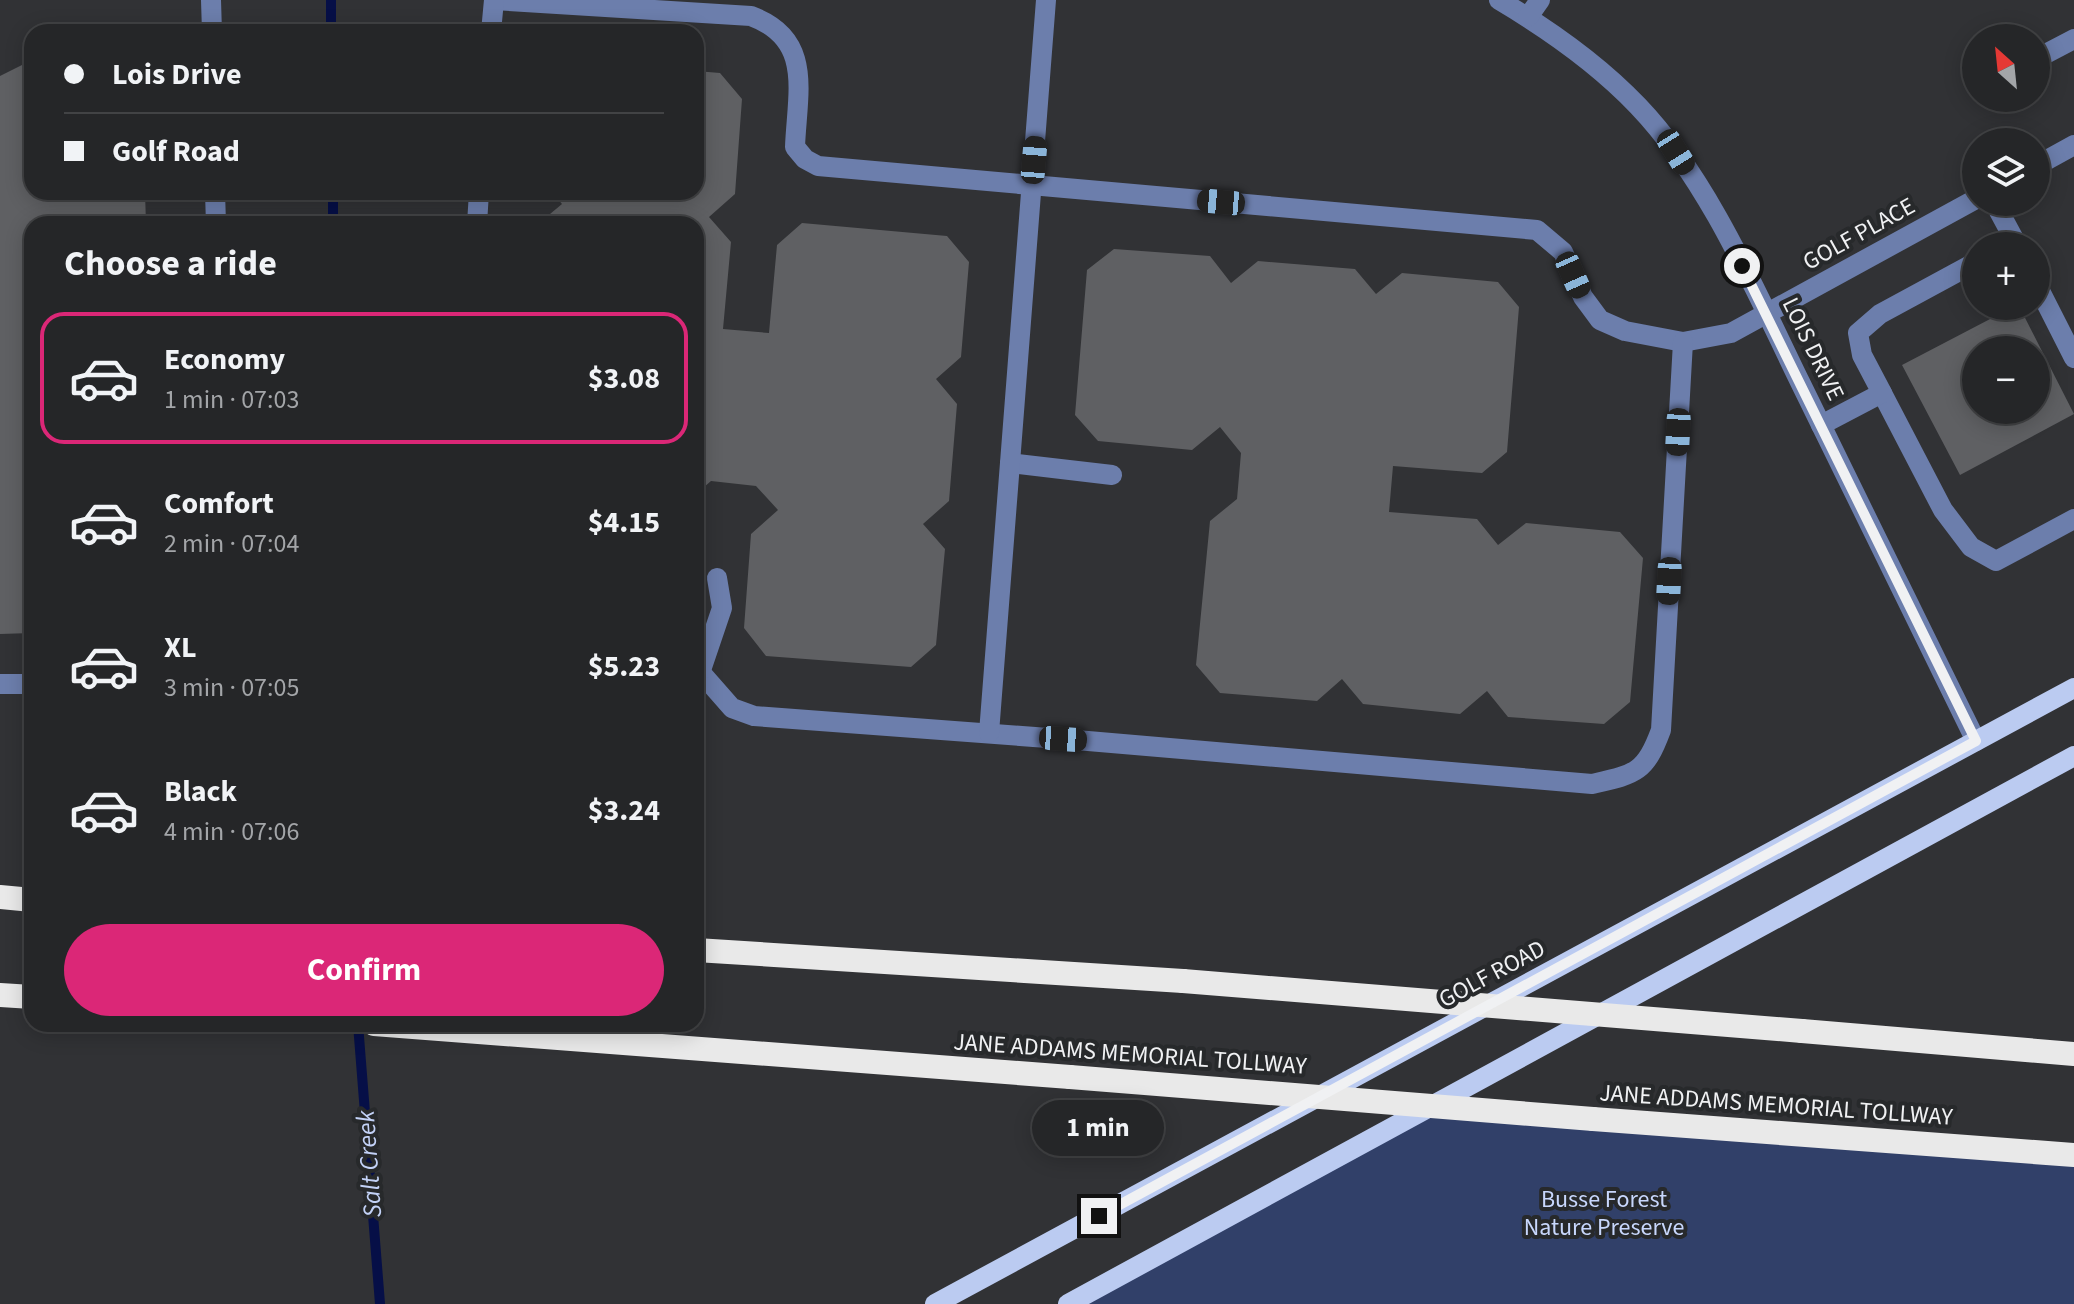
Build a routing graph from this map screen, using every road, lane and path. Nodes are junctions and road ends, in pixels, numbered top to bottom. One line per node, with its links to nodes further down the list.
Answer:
1 (211, 0): 6 (street)
2 (494, 0): 7 (street); 12 (street)
3 (1046, 0): 12 (street)
4 (1499, 0): 5 (street, LOIS DRIVE)
5 (1534, 8): 16 (street, LOIS DRIVE)
6 (212, 24)
7 (492, 24)
8 (2074, 39): 9 (street)
9 (2050, 52)
10 (2074, 145): 11 (street)
11 (2050, 158)
12 (1032, 185): 17 (street); 21 (street)
13 (1962, 207): 16 (street, GOLF PLACE)
14 (1962, 270): 19 (street)
15 (2050, 311): 18 (street)
16 (1767, 314): 17 (street, GOLF PLACE); 20 (street, LOIS DRIVE)
17 (1683, 342): 30 (street)
18 (2074, 358)
19 (1882, 393): 20 (street); 23 (street)
20 (1821, 425): 31 (street, LOIS DRIVE)
21 (1010, 463): 22 (street); 30 (street)
22 (1112, 475)
23 (2074, 519)
24 (717, 578): 25 (street)
25 (704, 653)
26 (704, 675): 30 (street)
27 (0, 684): 28 (street)
28 (24, 684)
29 (2074, 688): 31 (main road, GOLF ROAD)
30 (989, 733)
31 (1976, 741): 41 (main road, GOLF ROAD)
32 (2074, 756): 42 (main road)
33 (0, 897): 34 (highway)
34 (24, 899)
35 (704, 951): 39 (highway, bridge)
36 (0, 995): 37 (highway)
37 (24, 996)
38 (466, 1032): 40 (highway, JANE ADDAMS MEMORIAL TOLLWAY, bridge)
39 (2074, 1054)
40 (2074, 1155)
41 (935, 1304)
42 (1068, 1304)

